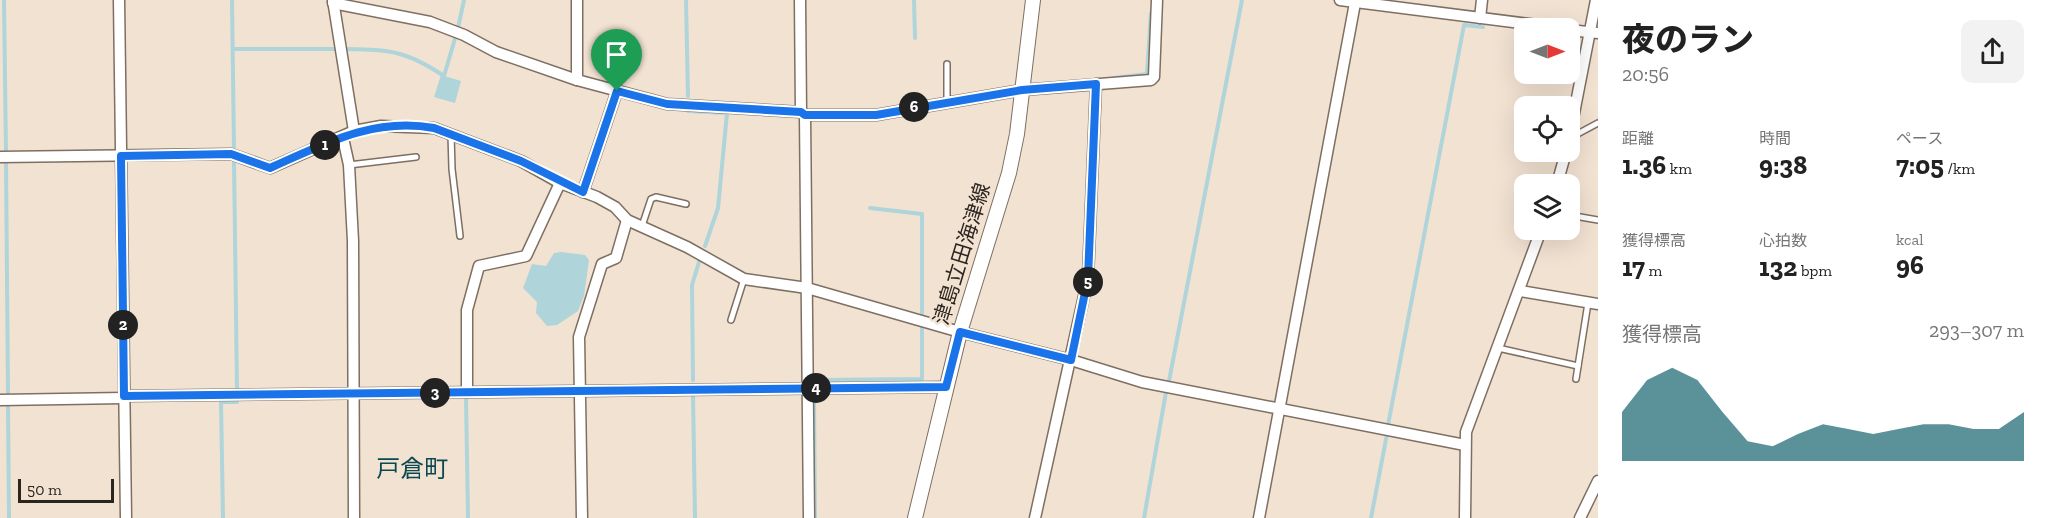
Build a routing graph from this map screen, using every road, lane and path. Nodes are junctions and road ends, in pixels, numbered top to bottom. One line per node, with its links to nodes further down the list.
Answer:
1 (119, 0): 28 (street)
2 (577, 0): 16 (street)
3 (800, 0): 22 (street)
4 (1034, 0): 18 (main road, 津島立田海津線)
5 (1157, 0): 17 (street)
6 (1340, 0): 10 (street)
7 (1482, 0): 11 (street)
8 (1596, 0): 14 (street)
9 (333, 2): 16 (street); 24 (street)
10 (1355, 3): 11 (street); 58 (street)
11 (1480, 18): 12 (street)
12 (1514, 22)
13 (1580, 31): 14 (street)
14 (1595, 33): 20 (street)
15 (947, 64): 21 (lane)
16 (578, 80): 19 (street)
17 (1096, 84): 18 (street); 48 (street)
18 (1022, 90): 21 (street); 46 (main road, 津島立田海津線)
19 (617, 91): 22 (street); 33 (street)
20 (1580, 96)
21 (947, 101): 22 (street)
22 (803, 113): 42 (street)
23 (1598, 123): 25 (lane)
24 (354, 131): 26 (street); 27 (street)
25 (1580, 133)
26 (451, 134): 32 (street); 39 (lane)
27 (343, 138): 28 (street); 31 (street)
28 (121, 156): 29 (street); 56 (street)
29 (0, 157)
30 (416, 157): 31 (lane)
31 (349, 165): 55 (street)
32 (560, 183): 33 (street); 54 (street)
33 (583, 192): 36 (street)
34 (686, 204): 38 (lane)
35 (1580, 217): 37 (lane)
36 (627, 220): 38 (street); 53 (street)
37 (1598, 220)
38 (642, 227): 41 (street)
39 (460, 236)
40 (1538, 240): 43 (street)
41 (744, 279): 42 (street); 45 (lane)
42 (807, 288): 46 (street); 52 (street)
43 (1520, 291): 44 (street); 47 (street)
44 (1593, 302): 49 (lane)
45 (731, 320)
46 (960, 332): 48 (street); 51 (main road, 津島立田海津線)
47 (1498, 348): 49 (lane); 59 (street)
48 (1071, 360): 58 (street); 66 (street)
49 (1578, 366): 50 (lane)
50 (1576, 379)
51 (946, 387): 52 (street); 65 (main road, 津島立田海津線)
52 (808, 388): 53 (street); 64 (street)
53 (581, 391): 54 (street); 63 (street)
54 (467, 392): 55 (street)
55 (353, 394): 56 (street); 62 (street)
56 (124, 397): 57 (street); 61 (street)
57 (0, 400)
58 (1280, 408): 59 (street); 67 (street)
59 (1465, 445): 68 (street)
60 (1598, 481): 69 (street)
61 (126, 518)
62 (354, 518)
63 (582, 518)
64 (809, 518)
65 (915, 518)
66 (1035, 518)
67 (1259, 518)
68 (1465, 518)
69 (1580, 518)

